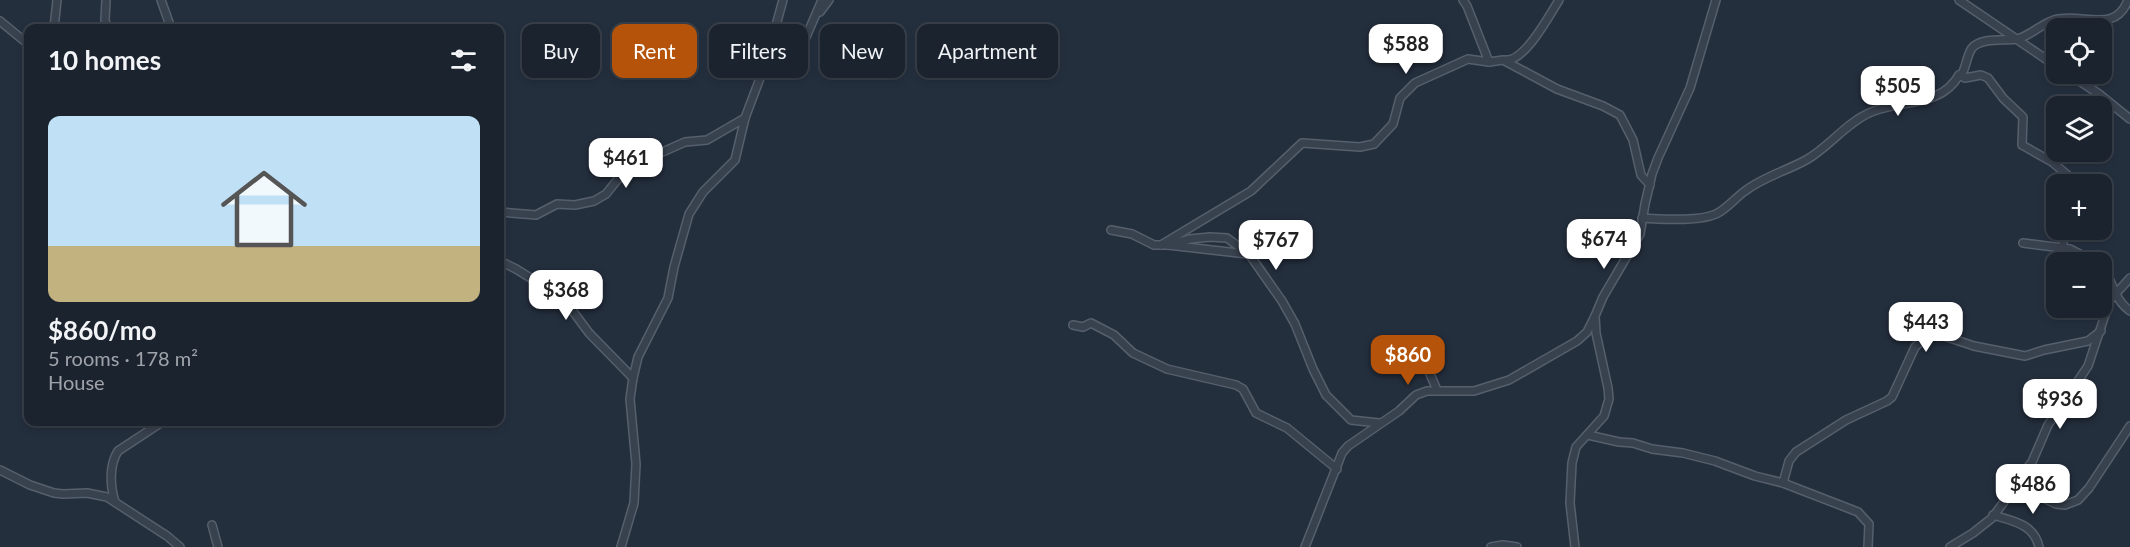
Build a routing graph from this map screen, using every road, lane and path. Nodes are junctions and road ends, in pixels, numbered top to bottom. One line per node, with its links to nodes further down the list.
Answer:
1 (57, 0): 14 (street)
2 (106, 0): 15 (street)
3 (161, 0): 16 (street)
4 (783, 0): 17 (street)
5 (822, 0): 12 (street)
6 (829, 0): 12 (street)
7 (1463, 0): 23 (street)
8 (1559, 0): 22 (street)
9 (1716, 0): 30 (street)
10 (1959, 0): 19 (street)
11 (2128, 0): 19 (street)
12 (813, 20): 18 (street)
13 (0, 21): 20 (street)
14 (54, 24)
15 (106, 24)
16 (170, 24)
17 (776, 24)
18 (808, 30)
19 (2016, 39): 21 (street); 24 (street)
20 (24, 41)
21 (2046, 59)
22 (1503, 60): 23 (street); 30 (street)
23 (1489, 62): 36 (street)
24 (1959, 75): 29 (street); 32 (street)
25 (760, 78): 27 (street)
26 (2084, 84): 28 (street)
27 (745, 118): 31 (street); 49 (street)
28 (2130, 119)
29 (2066, 174)
30 (1650, 185): 32 (street)
31 (504, 212)
32 (1642, 218): 45 (street)
33 (1111, 230): 36 (street)
34 (2062, 240): 37 (street)
35 (2023, 243): 37 (street)
36 (1164, 245): 39 (street); 39 (street)
37 (2062, 248): 38 (street)
38 (2077, 252)
39 (1249, 254): 51 (street)
40 (504, 263): 49 (street)
41 (2130, 278): 43 (street)
42 (2112, 288): 43 (street)
43 (2114, 294): 44 (street); 47 (street)
44 (2130, 311)
45 (1595, 316): 50 (street); 54 (street)
46 (1073, 325): 55 (street)
47 (2101, 331): 57 (street); 58 (street)
48 (1403, 348): 50 (street)
49 (633, 378): 64 (street)
50 (1437, 390): 51 (street)
51 (1379, 423): 55 (street)
52 (156, 426): 59 (street)
53 (2130, 426): 58 (street)
54 (1588, 435): 57 (street); 68 (street)
55 (1337, 469): 65 (street)
56 (0, 471): 59 (street)
57 (1783, 483): 69 (street)
58 (2012, 487): 60 (street)
59 (115, 502): 62 (street)
60 (1994, 515): 70 (street); 71 (street)
61 (212, 525): 63 (street)
62 (180, 547)
63 (218, 547)
64 (621, 547)
65 (1305, 547)
66 (1491, 547): 67 (street)
67 (1517, 547)
68 (1575, 547)
69 (1868, 547)
70 (1950, 547)
71 (2039, 547)

